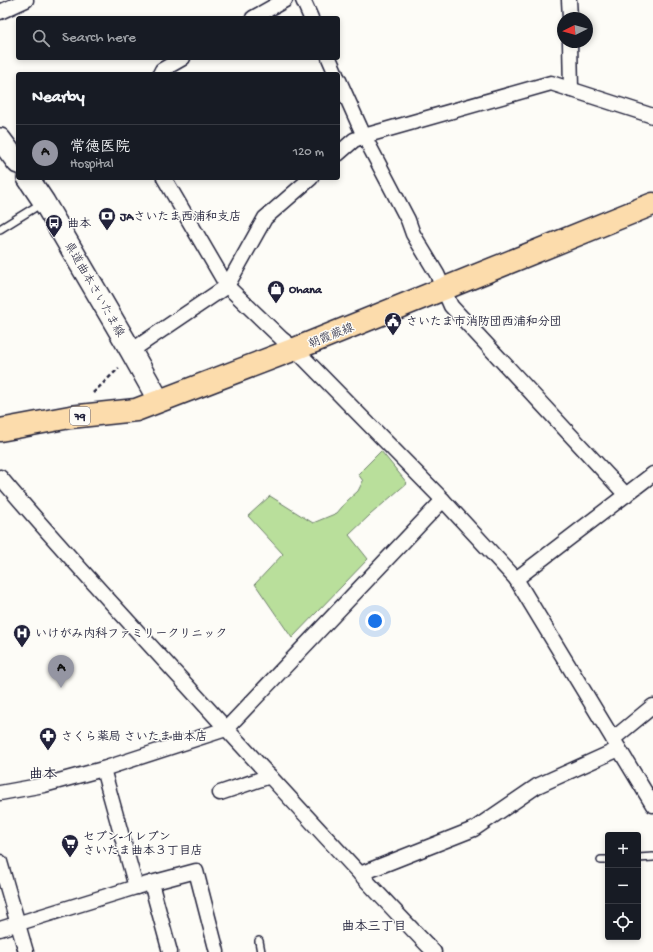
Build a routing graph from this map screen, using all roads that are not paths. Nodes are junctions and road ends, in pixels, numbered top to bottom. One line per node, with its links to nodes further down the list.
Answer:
1 (26, 0): 5 (street)
2 (285, 0): 7 (street)
3 (303, 0): 8 (street)
4 (569, 0): 6 (street)
5 (0, 12)
6 (570, 12)
7 (257, 16)
8 (310, 16)
9 (570, 48): 15 (street)
10 (180, 60): 12 (street)
11 (330, 60): 13 (street)
12 (161, 72)
13 (335, 72)
14 (340, 82): 17 (street)
15 (571, 90): 16 (street); 17 (street)
16 (653, 116)
17 (364, 136): 18 (street); 26 (street)
18 (340, 152)
19 (29, 180): 22 (main road, 県道曲本さいたま線)
20 (165, 180): 25 (street)
21 (309, 180): 25 (street)
22 (44, 202): 24 (lane); 28 (main road, 県道曲本さいたま線)
23 (653, 204): 26 (main road, 朝霞蕨線 / 79)
24 (0, 229)
25 (227, 286): 27 (street); 28 (street)
26 (444, 290): 27 (main road, 朝霞蕨線 / 79); 33 (street)
27 (295, 349): 29 (main road, 朝霞蕨線 / 79); 34 (street)
28 (131, 352): 29 (main road, 県道曲本さいたま線)
29 (159, 401): 30 (main road, 朝霞蕨線 / 79)
30 (0, 430)
31 (653, 474): 33 (street)
32 (0, 476): 37 (street)
33 (626, 495): 35 (street)
34 (443, 500): 35 (street); 37 (street)
35 (516, 579): 38 (street)
36 (653, 706): 38 (street)
37 (226, 729): 39 (street); 40 (street)
38 (616, 744): 43 (street); 47 (street)
39 (103, 769): 41 (street); 49 (street)
40 (270, 776): 42 (street); 47 (street)
41 (0, 793)
42 (220, 794)
43 (653, 805)
44 (653, 857): 45 (lane)
45 (641, 858)
46 (0, 862): 50 (street)
47 (360, 874): 57 (street)
48 (151, 883): 49 (street); 54 (street); 55 (street)
49 (136, 887): 50 (street)
50 (18, 923): 51 (street); 53 (street)
51 (0, 929)
52 (259, 941): 56 (lane)
53 (26, 952)
54 (170, 952)
55 (217, 952)
56 (261, 952)
57 (434, 952)

